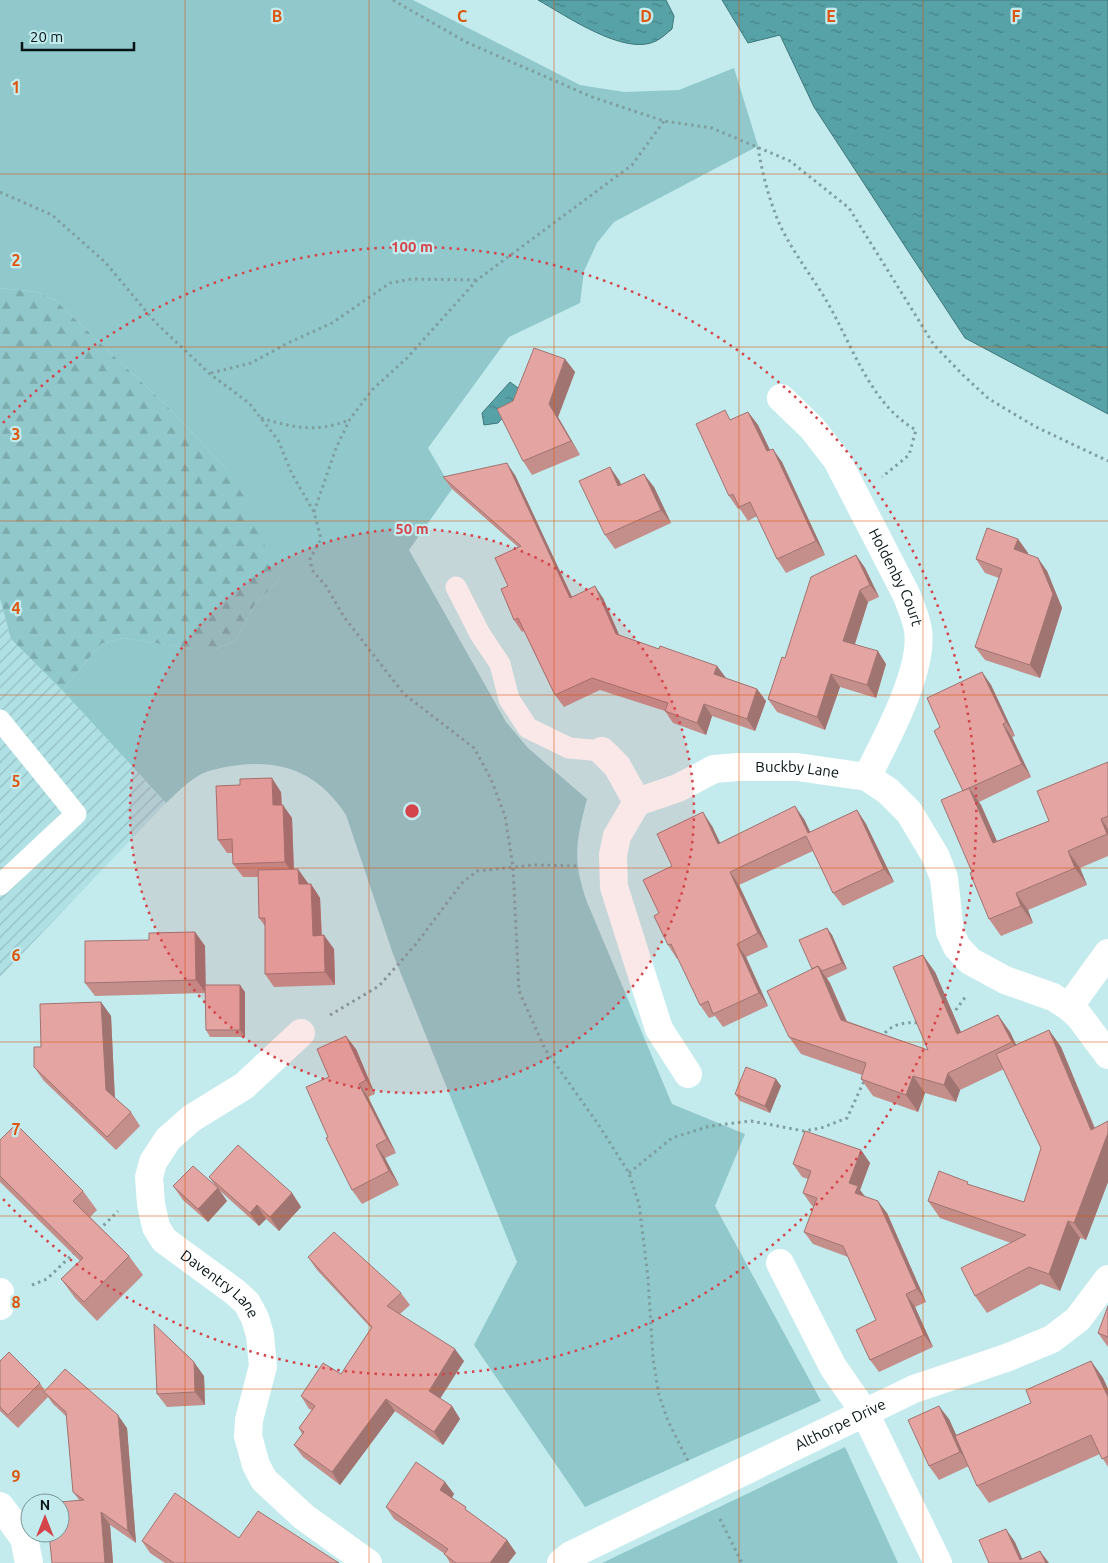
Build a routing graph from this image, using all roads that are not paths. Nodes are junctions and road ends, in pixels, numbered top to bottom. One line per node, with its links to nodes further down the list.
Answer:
1 (781, 398): 5 (street, Holdenby Court)
2 (456, 587): 4 (lane)
3 (0, 720): 7 (lane)
4 (602, 751): 6 (street)
5 (867, 777): 6 (street, Buckby Lane); 9 (street, Buckby Lane)
6 (637, 802): 12 (street)
7 (0, 885)
8 (1108, 954): 9 (street)
9 (1069, 1007): 11 (street, Buckby Lane)
10 (301, 1033): 18 (street, Daventry Lane)
11 (1108, 1055)
12 (688, 1074)
13 (780, 1263): 15 (street)
14 (1108, 1279): 15 (street, Althorpe Drive)
15 (865, 1413): 19 (street, Althorpe Drive); 20 (street)
16 (0, 1506): 17 (street)
17 (29, 1563)
18 (368, 1563)
19 (561, 1563)
20 (938, 1563)

